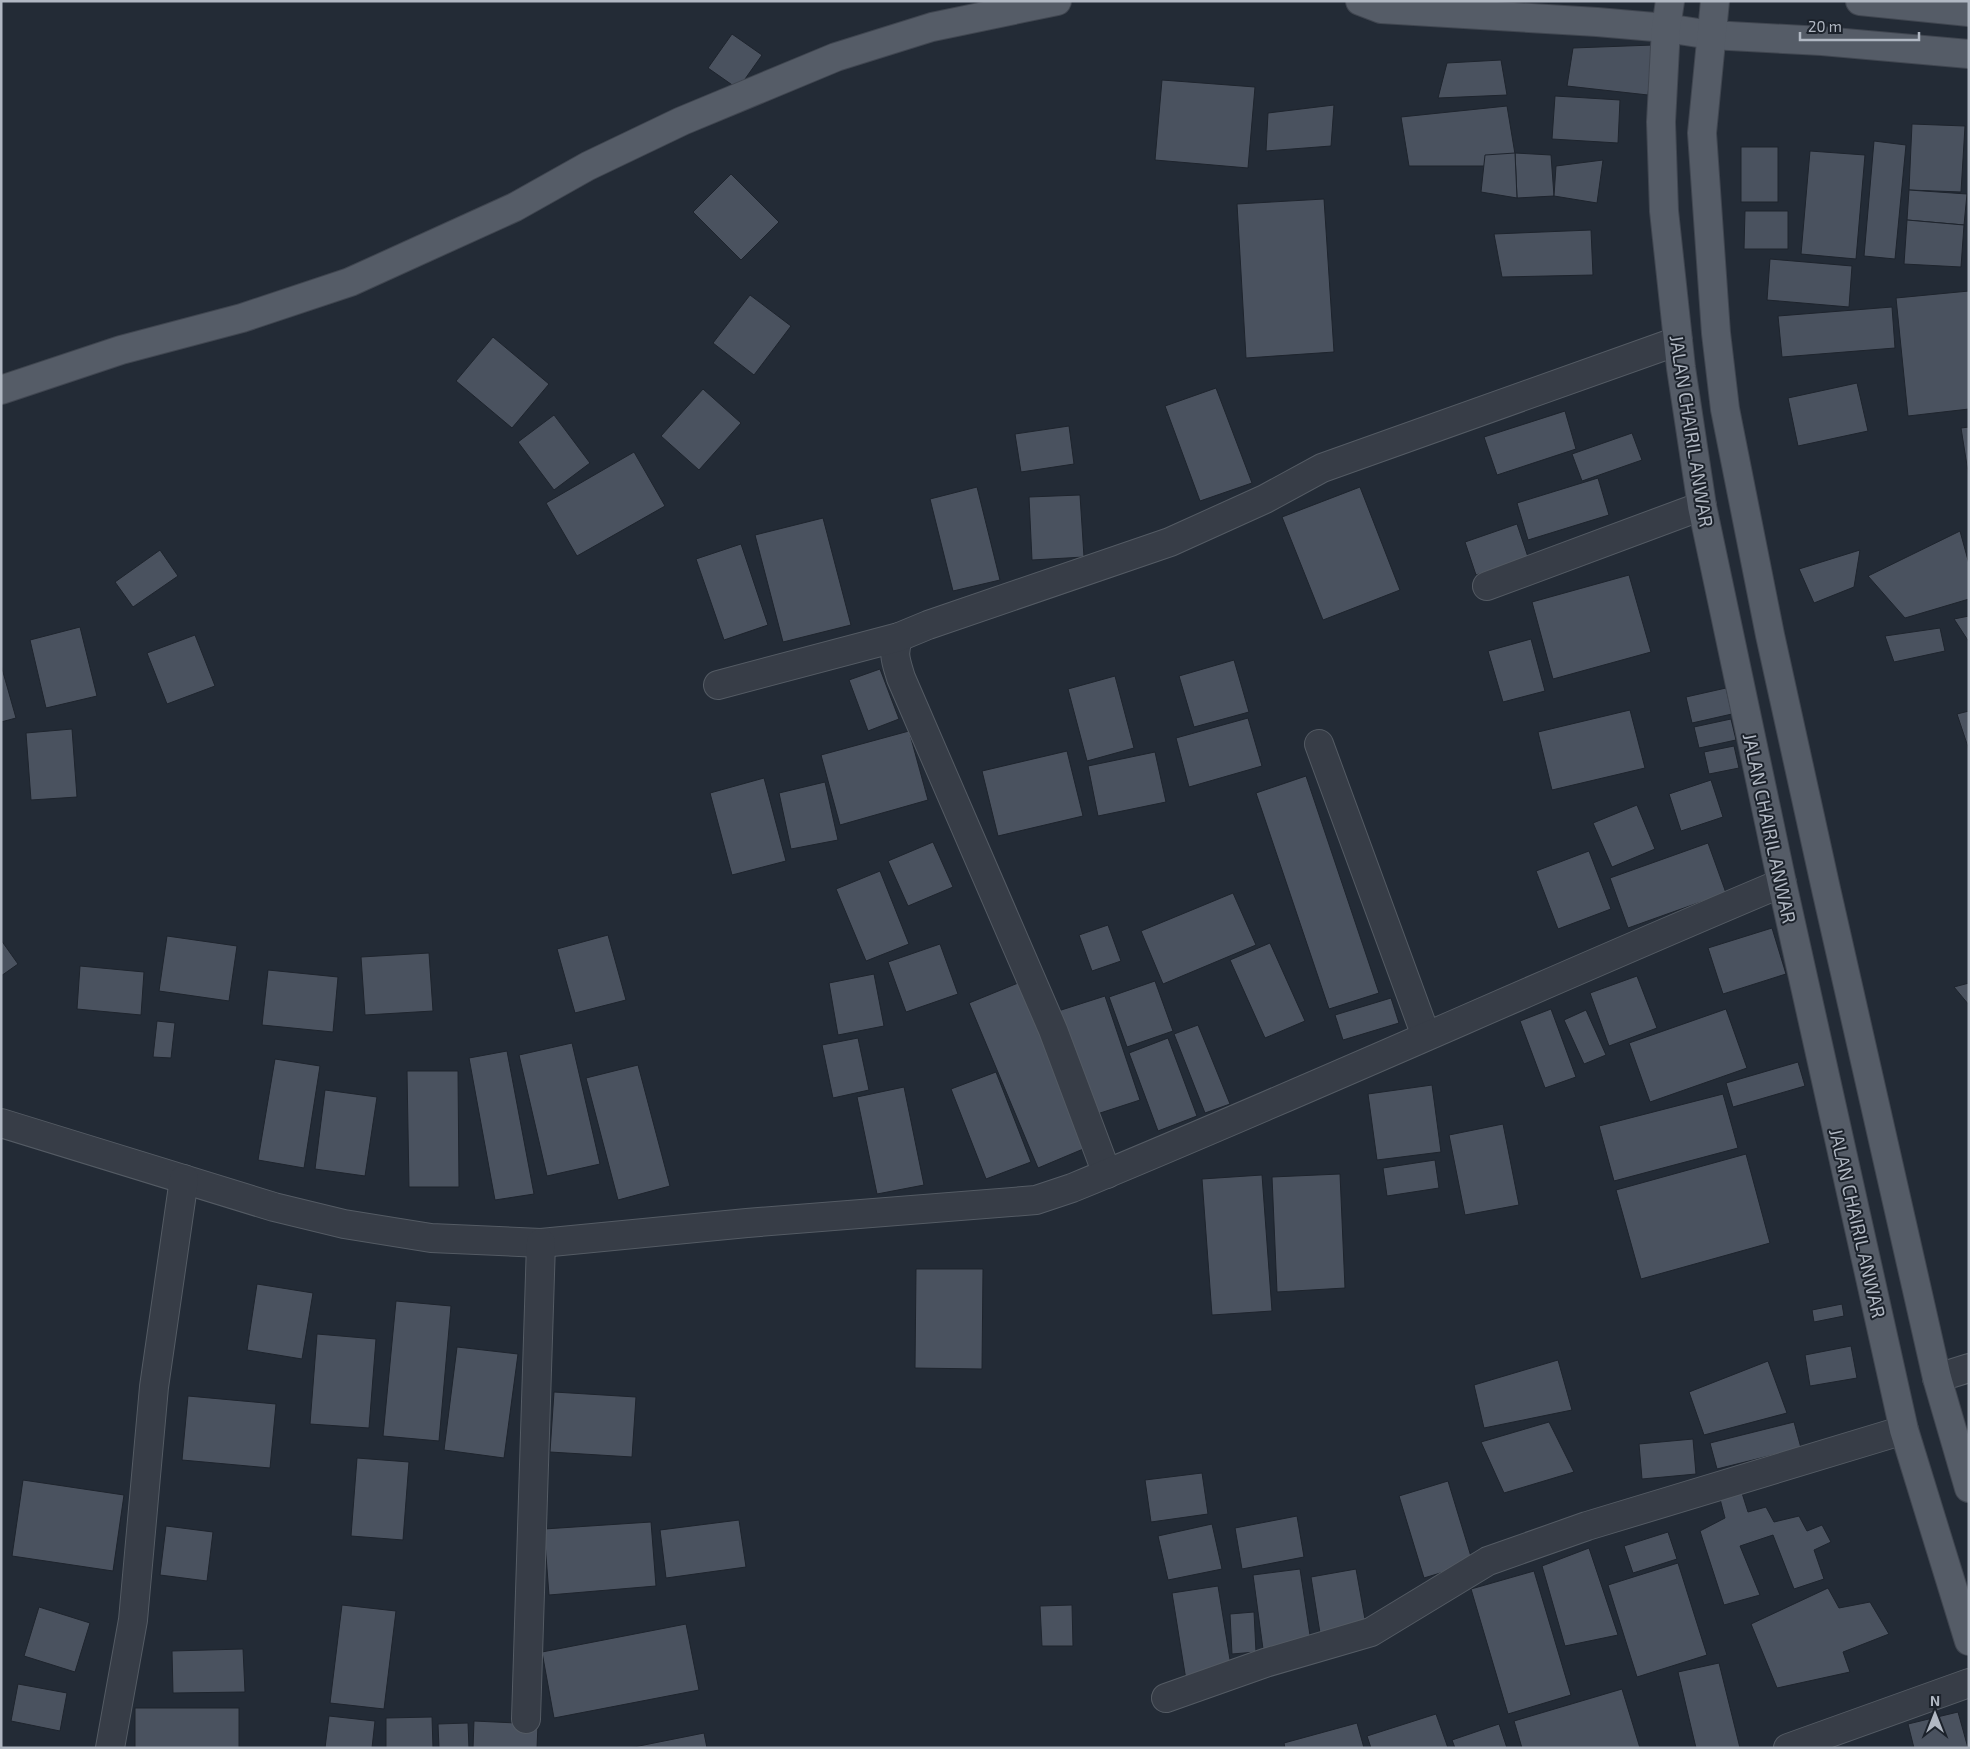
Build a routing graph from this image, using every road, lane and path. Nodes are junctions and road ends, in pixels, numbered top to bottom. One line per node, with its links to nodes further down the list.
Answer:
1 (1057, 1): 11 (main road)
2 (1360, 1): 7 (main road)
3 (1670, 1): 7 (main road, JALAN CHAIRIL ANWAR)
4 (1715, 1): 8 (main road, JALAN CHAIRIL ANWAR)
5 (1860, 1): 6 (main road)
6 (1969, 12)
7 (1666, 28): 8 (main road); 10 (main road, JALAN CHAIRIL ANWAR)
8 (1711, 35): 9 (main road); 19 (main road, JALAN CHAIRIL ANWAR)
9 (1969, 54)
10 (1678, 341): 12 (main road, JALAN CHAIRIL ANWAR); 14 (street)
11 (1, 390)
12 (1702, 506): 13 (street); 17 (main road, JALAN CHAIRIL ANWAR)
13 (1487, 586)
14 (899, 636): 15 (street); 22 (street)
15 (718, 685)
16 (1319, 744): 18 (street)
17 (1782, 883): 18 (street); 20 (main road, JALAN CHAIRIL ANWAR)
18 (1426, 1036): 22 (street)
19 (1874, 1100): 20 (main road); 26 (main road, JALAN CHAIRIL ANWAR)
20 (1834, 1114): 27 (main road, JALAN CHAIRIL ANWAR)
21 (1, 1123): 23 (street)
22 (1107, 1174): 24 (street)
23 (184, 1179): 24 (street); 33 (street)
24 (540, 1243): 32 (street)
25 (1969, 1368): 26 (street)
26 (1937, 1378): 28 (main road, JALAN CHAIRIL ANWAR)
27 (1904, 1430): 29 (main road, JALAN CHAIRIL ANWAR); 31 (street)
28 (1969, 1488)
29 (1969, 1641)
30 (1969, 1683): 34 (street)
31 (1166, 1698)
32 (526, 1720)
33 (110, 1748)
34 (1788, 1748)

